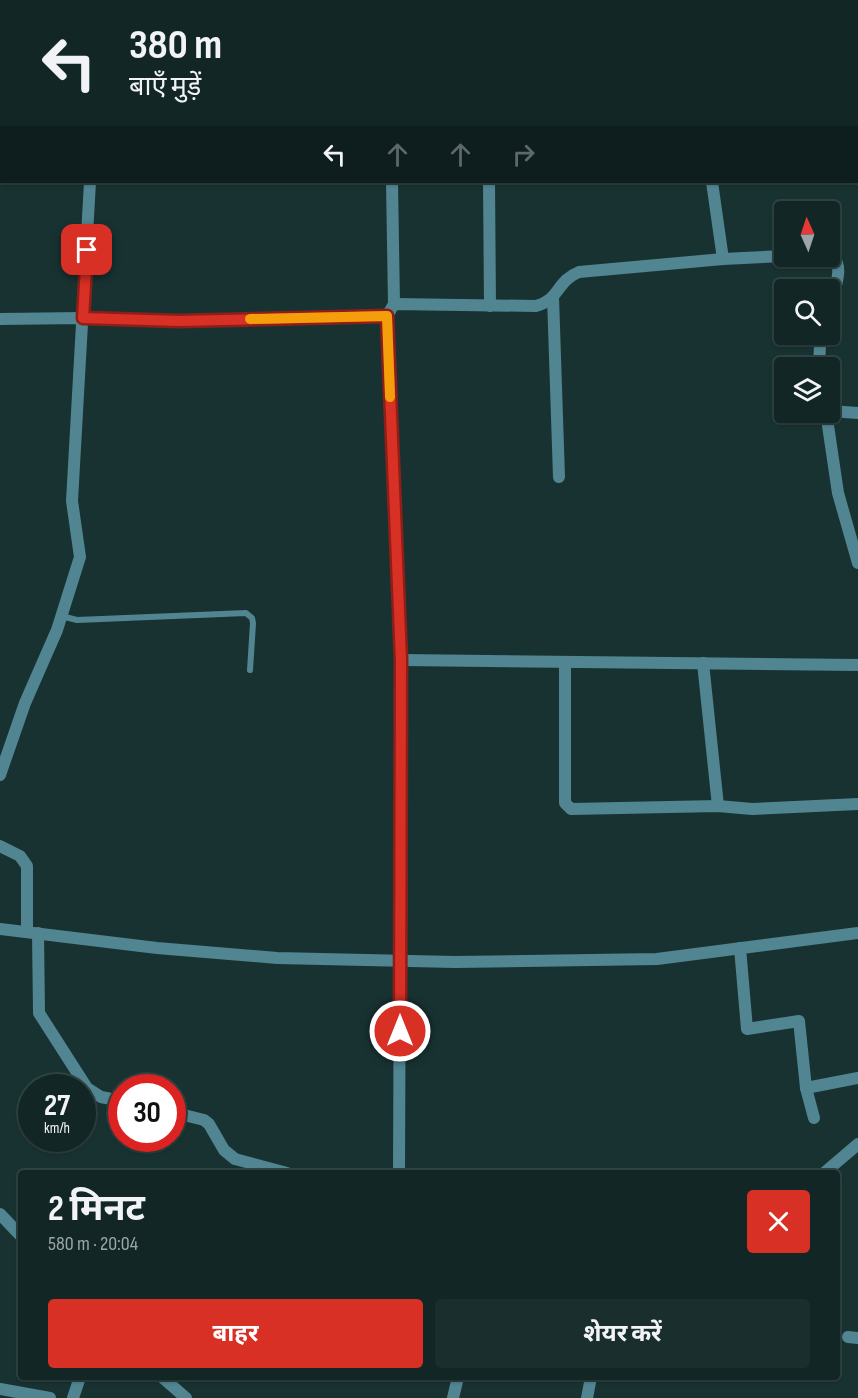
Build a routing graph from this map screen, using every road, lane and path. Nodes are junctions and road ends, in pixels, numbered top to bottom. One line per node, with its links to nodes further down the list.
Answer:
1 (90, 183): 11 (street)
2 (393, 183): 8 (street)
3 (489, 183): 9 (street)
4 (712, 183): 6 (street)
5 (774, 256): 6 (street)
6 (723, 259): 7 (street)
7 (554, 297): 9 (street); 16 (street)
8 (394, 304): 9 (street); 10 (street)
9 (490, 306)
10 (387, 316): 11 (street); 20 (street)
11 (83, 318): 12 (street); 19 (street)
12 (0, 320)
13 (840, 412): 14 (street)
14 (858, 413)
15 (829, 423): 17 (street)
16 (559, 477)
17 (854, 530): 18 (street)
18 (858, 563)
19 (61, 616): 24 (lane); 25 (street)
20 (401, 660): 21 (street); 33 (street)
21 (565, 662): 22 (street); 27 (street)
22 (703, 663): 23 (street); 27 (street)
23 (858, 665)
24 (250, 670)
25 (0, 775)
26 (858, 804): 27 (street)
27 (718, 806)
28 (0, 846): 30 (street)
29 (0, 929): 30 (street)
30 (33, 933): 33 (street); 36 (street)
31 (858, 933): 32 (street)
32 (740, 948): 33 (street); 35 (street)
33 (400, 961): 41 (street)
34 (858, 1078): 35 (street)
35 (806, 1088): 38 (street)
36 (108, 1098)
37 (186, 1115): 40 (street)
38 (814, 1118)
39 (858, 1144): 42 (street)
40 (276, 1170)
41 (399, 1170)
42 (828, 1170)
43 (0, 1214): 44 (street)
44 (18, 1233)
45 (79, 1380): 51 (street)
46 (165, 1380): 52 (street)
47 (458, 1380): 53 (street)
48 (590, 1380): 54 (street)
49 (0, 1389): 50 (street)
50 (50, 1398)
51 (73, 1398)
52 (186, 1398)
53 (453, 1398)
54 (587, 1398)

